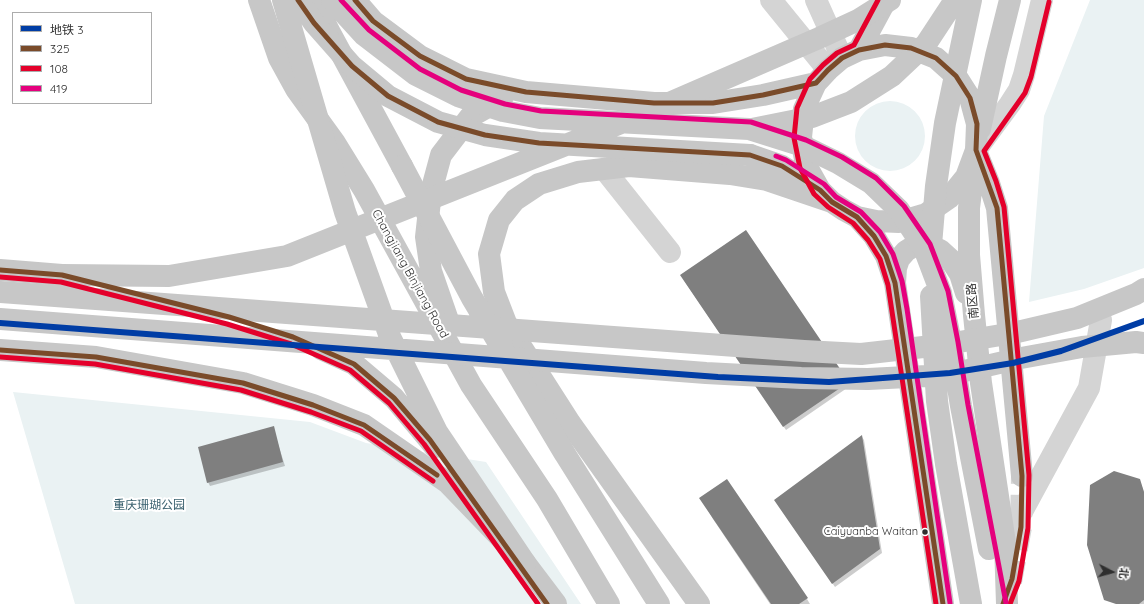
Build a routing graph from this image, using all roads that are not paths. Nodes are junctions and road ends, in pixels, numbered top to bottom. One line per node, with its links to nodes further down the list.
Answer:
1 (259, 0): 33 (main road, Changjiang Binjiang Road)
2 (283, 0): 37 (main road, bridge)
3 (298, 0): 20 (main road, bridge)
4 (314, 0): 41 (main road, bridge)
5 (332, 0): 17 (main road, bridge)
6 (355, 0): 16 (main road)
7 (771, 0): 15 (street)
8 (816, 0): 15 (street)
9 (886, 0): 15 (main road)
10 (890, 0): 24 (main road, bridge)
11 (955, 0): 17 (main road, bridge)
12 (972, 0): 45 (main road, bridge)
13 (1010, 0): 18 (main road, 南区路)
14 (1042, 0): 18 (street)
15 (836, 65): 16 (main road); 18 (main road); 20 (main road)
16 (526, 92): 33 (main road)
17 (749, 129): 36 (main road, bridge)
18 (976, 150): 21 (main road); 28 (main road, 南区路); 35 (main road)
19 (604, 169): 20 (main road); 22 (street); 34 (main road)
20 (826, 196): 21 (main road)
21 (858, 217): 25 (main road)
22 (670, 252)
23 (0, 270): 24 (main road)
24 (62, 275): 38 (main road, bridge)
25 (895, 283): 28 (main road); 44 (main road)
26 (1144, 289): 27 (main road, bridge)
27 (0, 292)
28 (974, 314): 36 (main road, 南区路)
29 (0, 319): 31 (main road, bridge)
30 (1101, 320): 36 (street)
31 (1144, 343)
32 (0, 350): 37 (main road, bridge)
33 (471, 385): 40 (main road, Changjiang Binjiang Road)
34 (608, 475): 42 (main road); 43 (main road)
35 (1022, 476)
36 (997, 546): 46 (main road); 47 (main road, 南区路)
37 (524, 563): 39 (main road)
38 (548, 604)
39 (556, 604)
40 (609, 604)
41 (659, 604)
42 (681, 604)
43 (700, 604)
44 (943, 604)
45 (971, 604)
46 (999, 604)
47 (1007, 604)

